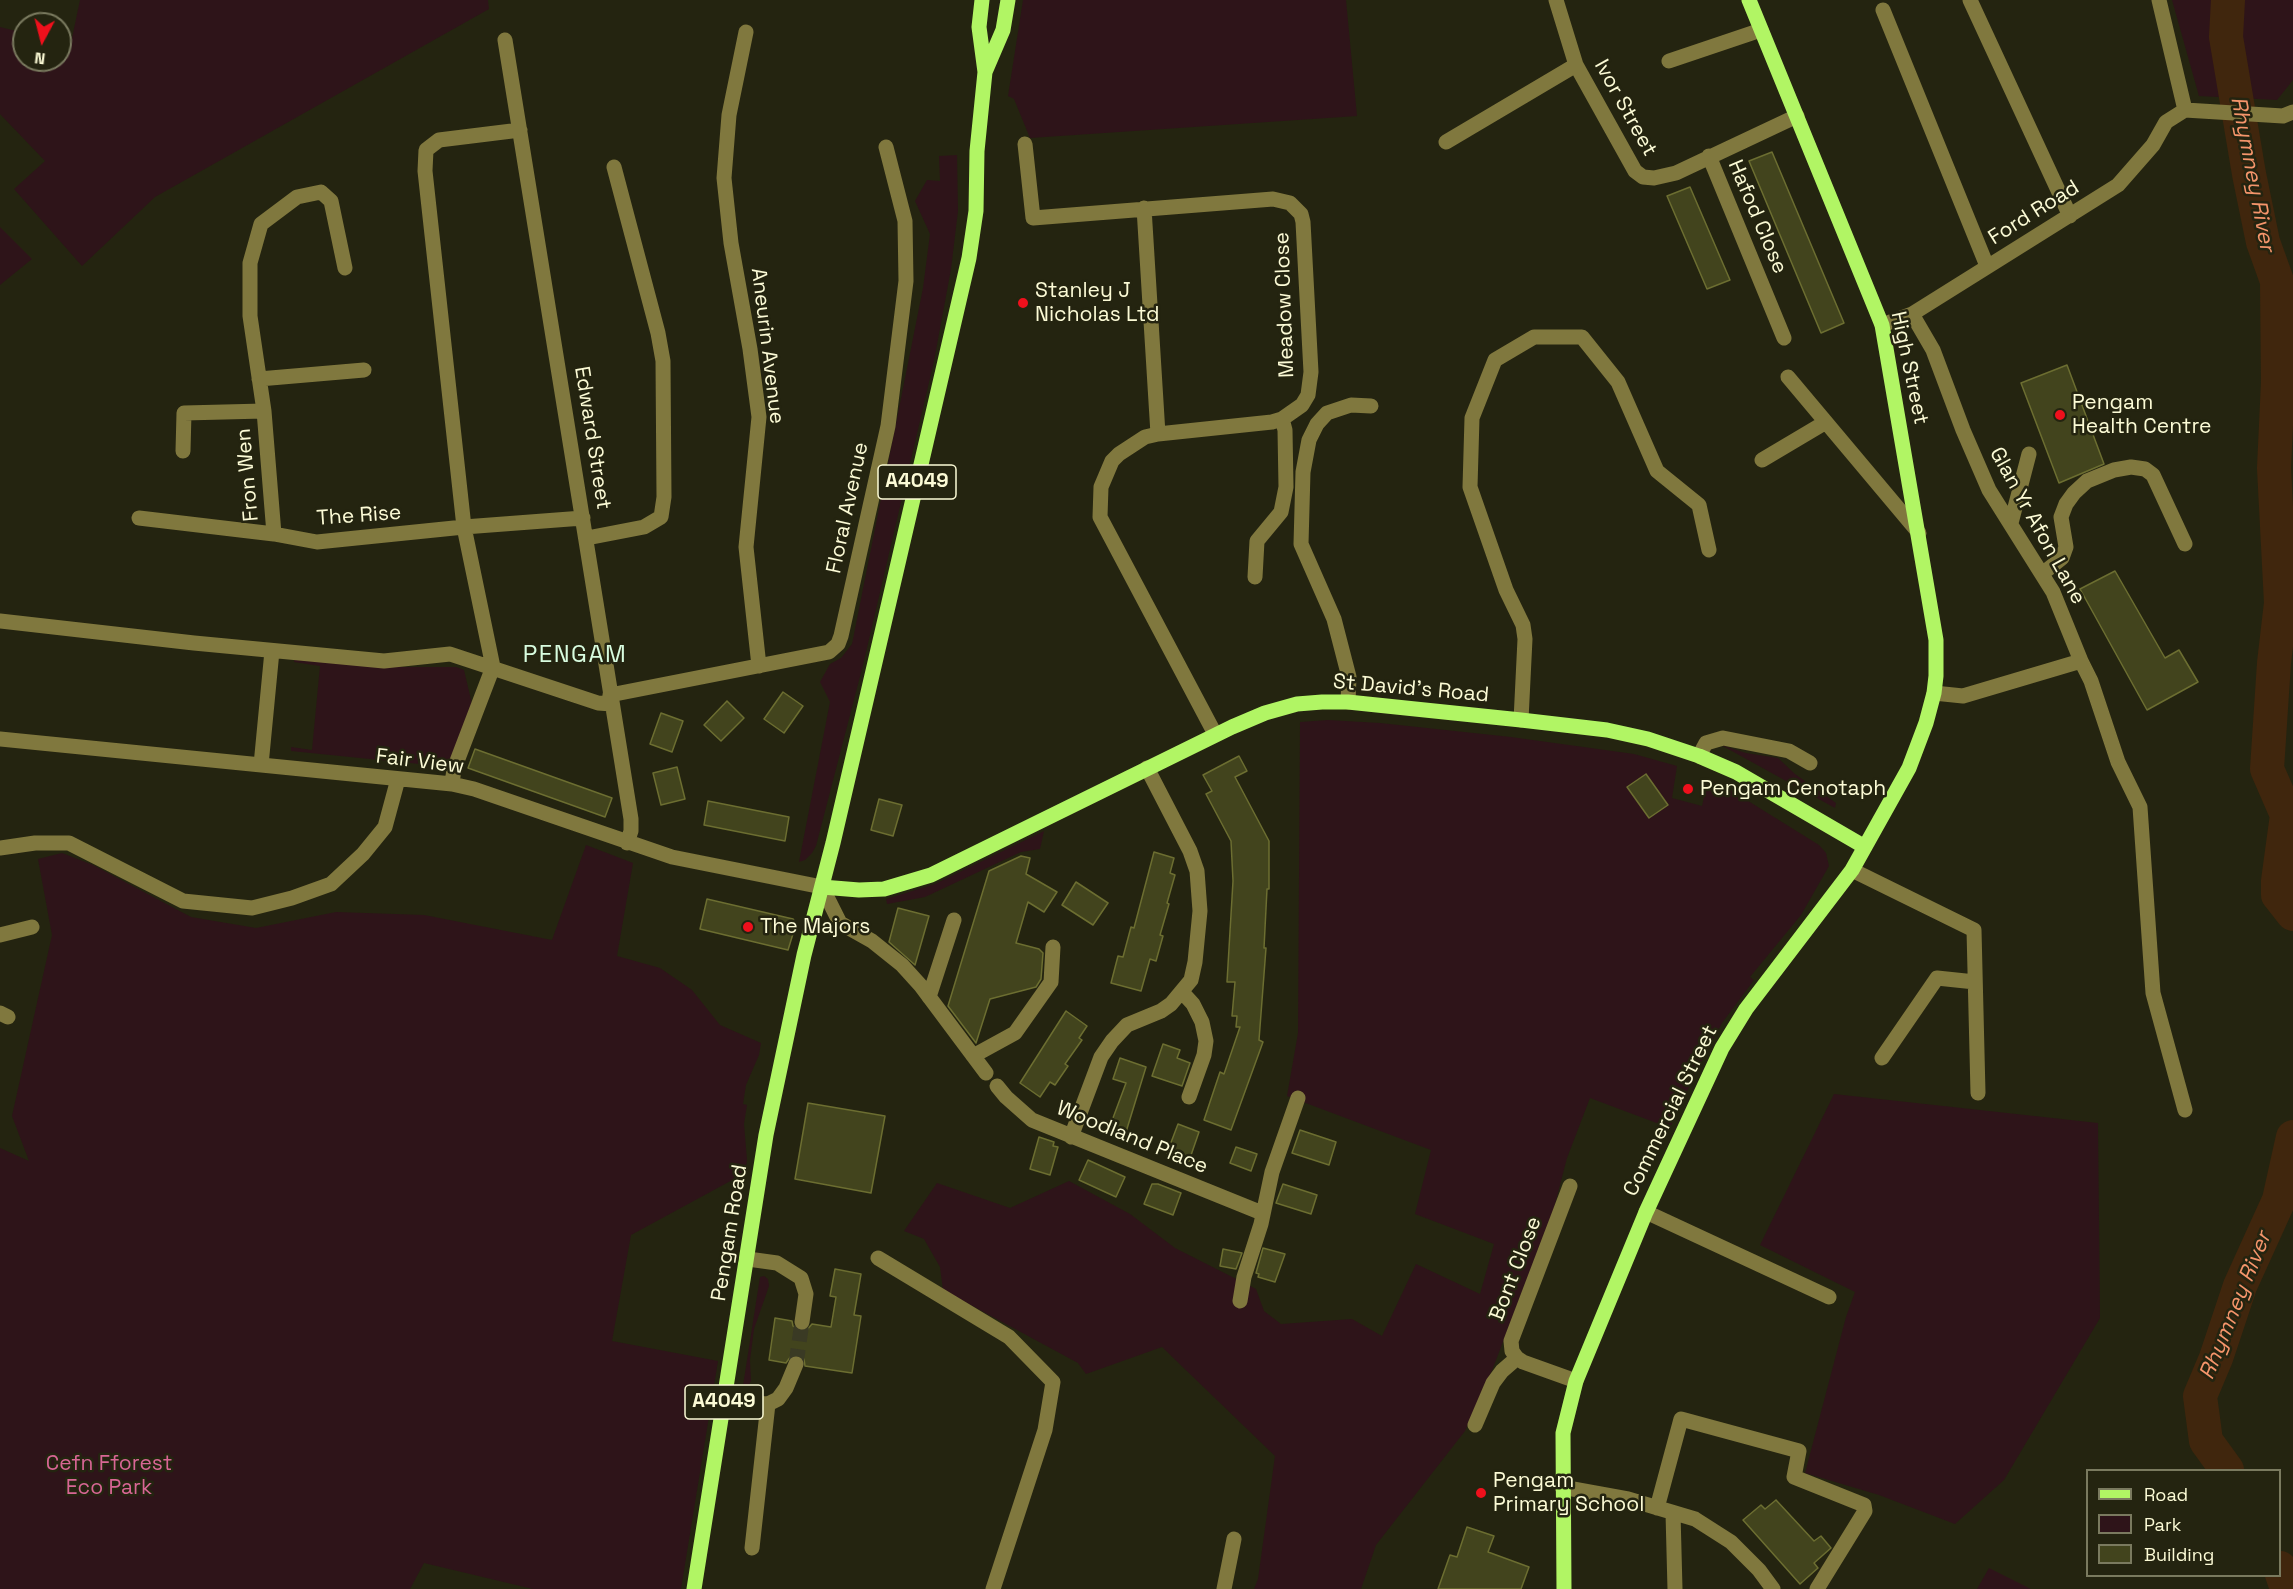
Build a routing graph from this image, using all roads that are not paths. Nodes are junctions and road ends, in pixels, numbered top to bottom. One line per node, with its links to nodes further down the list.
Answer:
1 (982, 0): 13 (main road, A4049)
2 (1008, 0): 13 (main road, A4049)
3 (1556, 0): 12 (street, Ivor Street)
4 (1749, 0): 8 (main road, High Street)
5 (1970, 0): 24 (street)
6 (2159, 0): 14 (street)
7 (1883, 10): 25 (street)
8 (1761, 30): 11 (street); 16 (main road, High Street)
9 (746, 32): 55 (street, Aneurin Avenue)
10 (505, 40): 17 (street, Edward Street)
11 (1669, 61)
12 (1576, 65): 18 (street); 21 (street, Ivor Street)
13 (985, 72): 73 (main road, A4049)
14 (2185, 110): 15 (street); 24 (street, Ford Road)
15 (2288, 114)
16 (1797, 116): 21 (street, Ivor Street); 28 (main road, High Street)
17 (520, 130): 42 (street, Edward Street); 44 (street)
18 (1446, 142)
19 (1025, 144): 23 (street, Meadow Close)
20 (886, 147): 55 (street, Floral Avenue)
21 (1708, 156): 29 (street, Hafod Close)
22 (614, 167): 47 (street)
23 (1144, 208): 35 (street, Meadow Close); 37 (street)
24 (2070, 216): 25 (street, Ford Road)
25 (1987, 266): 27 (street, Ford Road)
26 (345, 268): 32 (street, Fron Wen)
27 (1912, 314): 28 (street, Ford Road); 43 (street, Glan Yr Afon Lane)
28 (1882, 325): 45 (main road, High Street)
29 (1784, 338)
30 (364, 370): 32 (street)
31 (1788, 377): 36 (street)
32 (259, 379): 34 (street, Fron Wen)
33 (1371, 406): 59 (street)
34 (264, 411): 38 (street, Fron Wen); 46 (street, Fron Wen)
35 (1282, 419): 37 (street); 51 (street)
36 (1826, 422): 40 (street); 45 (street)
37 (1158, 434): 61 (street)
38 (183, 450)
39 (2029, 454): 43 (street)
40 (1762, 460)
41 (139, 518): 46 (street, The Rise)
42 (584, 518): 44 (street, The Rise); 47 (street, Edward Street)
43 (2011, 523): 50 (street, Glan Yr Afon Lane)
44 (464, 527): 46 (street, The Rise); 56 (street)
45 (1919, 533): 57 (main road, High Street)
46 (274, 534)
47 (587, 538): 58 (street, Edward Street)
48 (2185, 544): 50 (street)
49 (1709, 550): 60 (street)
50 (2042, 574): 54 (street, Glan Yr Afon Lane)
51 (1255, 577)
52 (0, 621): 53 (street)
53 (272, 651): 56 (street); 65 (street)
54 (2081, 661): 57 (street); 88 (street, Glan Yr Afon Lane)
55 (759, 666): 58 (street, Floral Avenue)
56 (493, 667): 58 (street); 68 (street)
57 (1934, 693): 70 (main road, Commercial Street)
58 (611, 699): 69 (street, Edward Street)
59 (1348, 702): 60 (main road, St David's Road); 61 (main road, St David's Road)
60 (1521, 720): 63 (main road, St David's Road)
61 (1215, 734): 66 (main road, St David's Road)
62 (0, 739): 65 (street, Fair View)
63 (1699, 756): 64 (street); 70 (main road, St David's Road)
64 (1810, 763)
65 (261, 765): 67 (street, Fair View)
66 (1148, 768): 73 (main road, St David's Road); 79 (street)
67 (398, 779): 68 (street, Fair View); 71 (street)
68 (452, 784): 69 (street, Fair View)
69 (627, 843): 73 (street, Fair View)
70 (1865, 847): 72 (main road, Commercial Street)
71 (0, 848)
72 (1852, 870): 78 (street); 91 (main road, Commercial Street)
73 (822, 887): 80 (street); 94 (main road, Pengam Road / A4049)
74 (954, 920): 80 (street)
75 (32, 927): 76 (street)
76 (0, 935)
77 (1053, 947): 81 (street)
78 (1975, 982): 82 (street); 85 (street)
79 (1182, 992): 86 (street); 89 (street)
80 (929, 997): 81 (street)
81 (974, 1056): 83 (street)
82 (1882, 1058)
83 (986, 1073)
84 (997, 1086): 89 (street, Woodland Place)
85 (1978, 1093)
86 (1189, 1097)
87 (1298, 1098): 92 (street)
88 (2185, 1110)
89 (1071, 1137): 92 (street, Woodland Place)
90 (1570, 1186): 98 (street, Bont Close)
91 (1646, 1212): 95 (street); 100 (main road, Commercial Street)
92 (1262, 1213): 96 (street)
93 (878, 1258): 110 (street)
94 (748, 1259): 97 (street); 101 (main road, Pengam Road / A4049)
95 (1829, 1298)
96 (1240, 1301)
97 (802, 1322)
98 (1517, 1358): 100 (street); 103 (street)
99 (796, 1364): 102 (street)
100 (1576, 1380): 104 (main road, Commercial Street)
101 (724, 1401): 102 (street); 109 (main road, Pengam Road / A4049)
102 (768, 1404): 108 (street)
103 (1475, 1425)
104 (1562, 1487): 105 (street); 112 (main road, Commercial Street)
105 (1657, 1508): 106 (street); 115 (street)
106 (1673, 1513): 113 (street); 114 (street)
107 (1234, 1539): 111 (street)
108 (752, 1548)
109 (694, 1589)
110 (993, 1589)
111 (1224, 1589)
112 (1564, 1589)
113 (1675, 1589)
114 (1773, 1589)
115 (1817, 1589)

